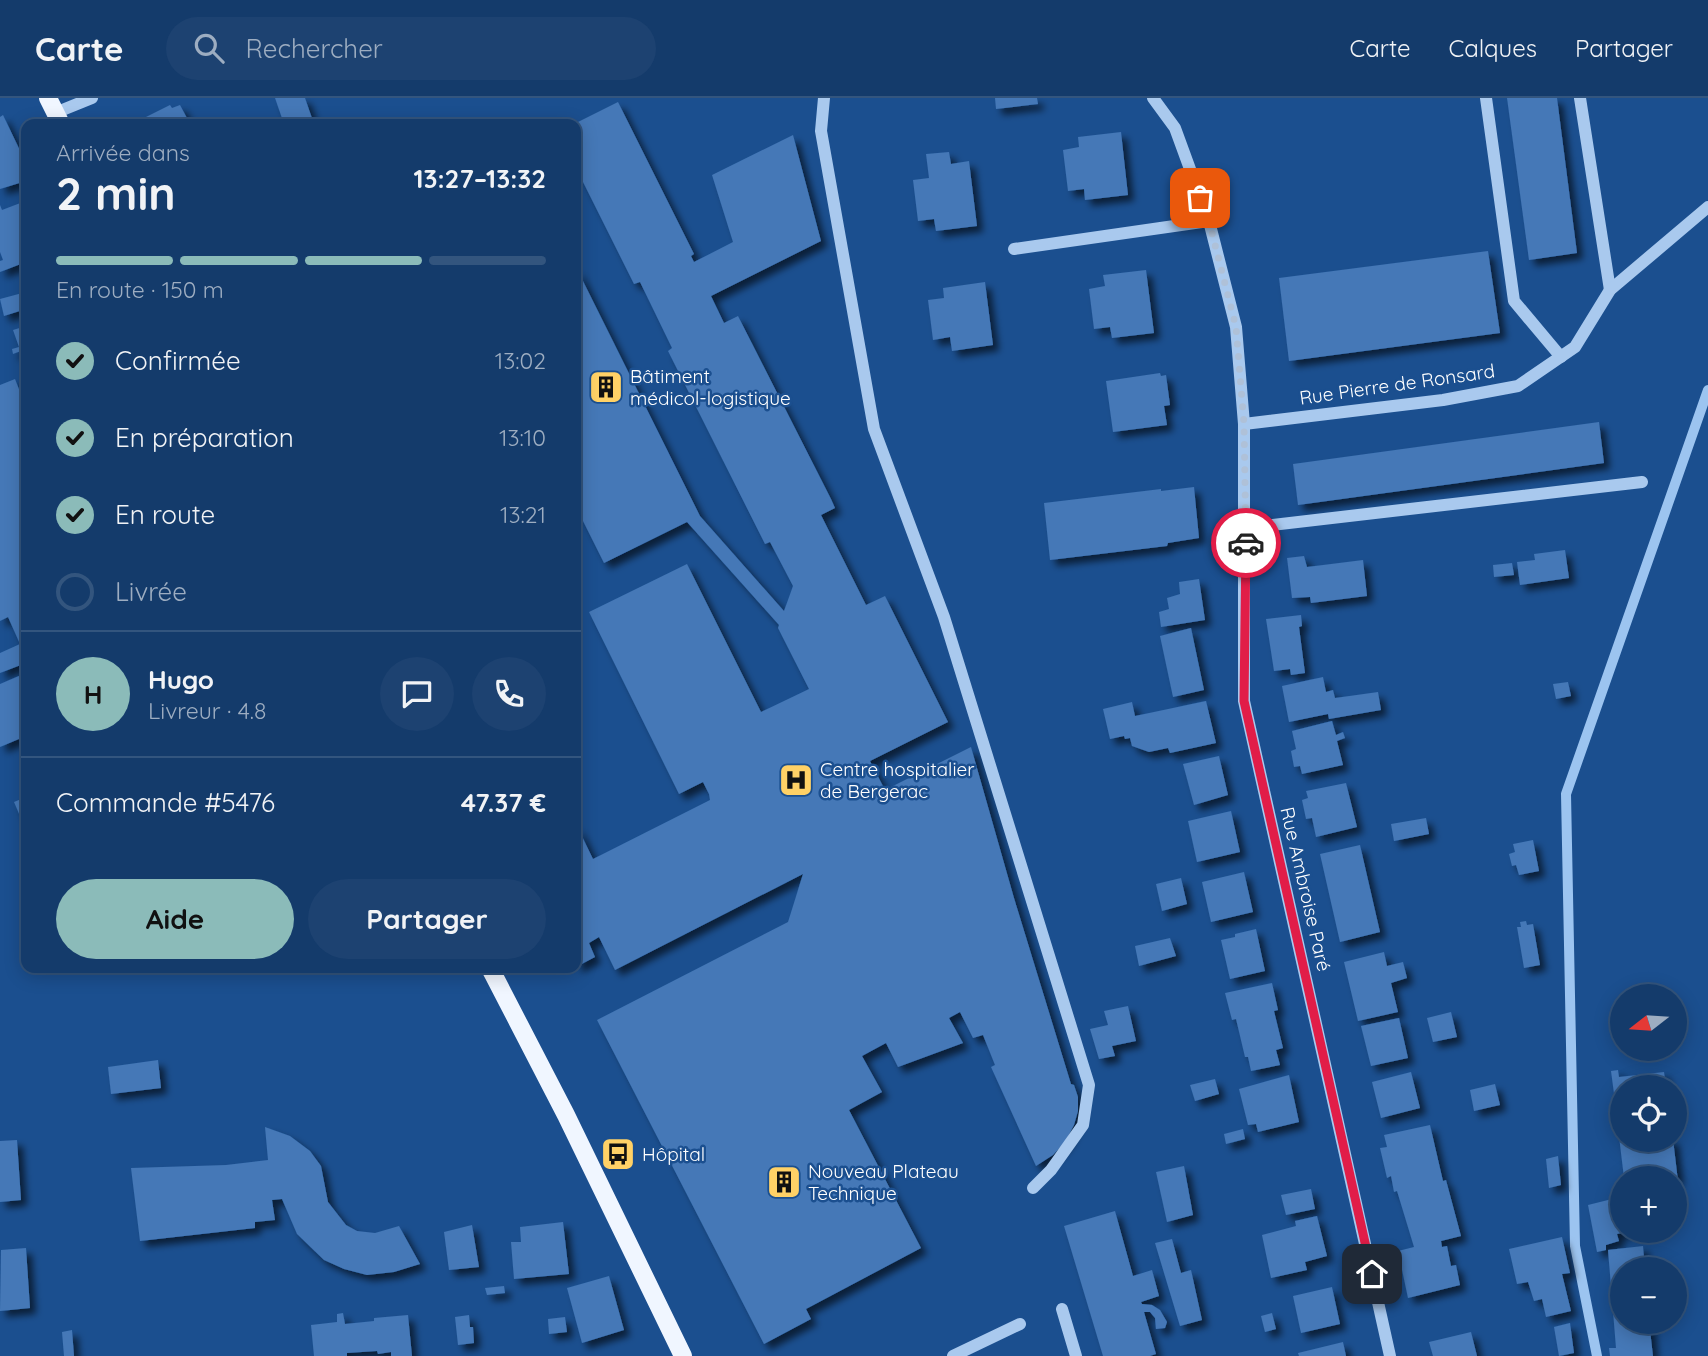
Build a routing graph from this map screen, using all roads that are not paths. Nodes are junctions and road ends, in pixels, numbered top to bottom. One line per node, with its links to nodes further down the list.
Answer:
1 (92, 98): 6 (street)
2 (824, 98): 16 (street)
3 (1153, 98): 8 (street, Rue Ambroise Paré)
4 (1486, 98): 11 (street)
5 (1580, 98): 10 (street)
6 (55, 112)
7 (1708, 207): 10 (street, Rue Pierre de Ronsard)
8 (1209, 221): 9 (street); 12 (street, Rue Ambroise Paré)
9 (1014, 250)
10 (1610, 290): 11 (street, Rue Pierre de Ronsard)
11 (1561, 357): 12 (street, Rue Pierre de Ronsard)
12 (1244, 424): 14 (street, Rue Ambroise Paré)
13 (1642, 482): 14 (street)
14 (1246, 528): 22 (street, Rue Ambroise Paré)
15 (493, 973): 19 (main road)
16 (1033, 1188)
17 (1062, 1309): 21 (street)
18 (1020, 1324): 20 (street)
19 (683, 1356)
20 (953, 1356)
21 (1076, 1356)
22 (1390, 1356)

